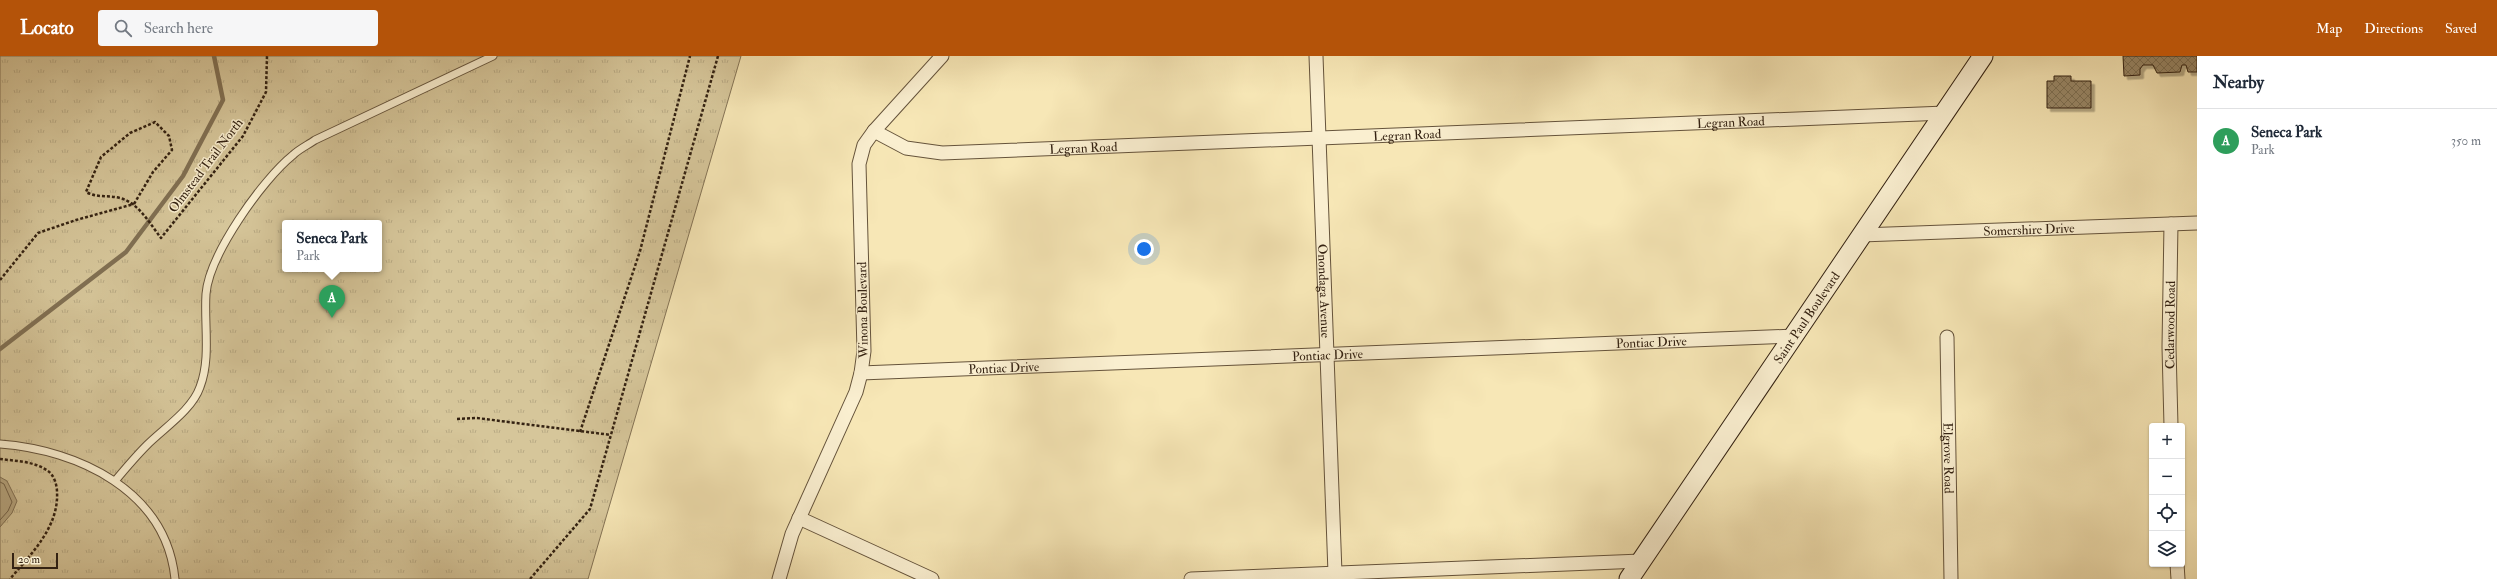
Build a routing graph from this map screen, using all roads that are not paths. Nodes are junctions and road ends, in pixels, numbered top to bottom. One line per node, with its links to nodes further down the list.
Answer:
1 (492, 56): 17 (lane)
2 (942, 56): 6 (street, Winona Boulevard)
3 (1316, 56): 7 (street, Onondaga Avenue)
4 (1982, 56): 5 (main road, Saint Paul Boulevard)
5 (1944, 113): 7 (street, Legran Road); 10 (main road, Saint Paul Boulevard)
6 (874, 131): 7 (street, Legran Road); 14 (street, Winona Boulevard)
7 (1319, 137): 13 (street, Onondaga Avenue)
8 (2197, 223): 9 (street, Somershire Drive)
9 (2172, 224): 10 (street, Somershire Drive); 15 (street, Cedarwood Road)
10 (1861, 235): 11 (main road, Saint Paul Boulevard)
11 (1794, 336): 13 (street, Pontiac Drive); 19 (main road, Saint Paul Boulevard)
12 (1947, 337): 27 (street, Elgrove Road)
13 (1328, 355): 14 (street, Pontiac Drive); 21 (street, Onondaga Avenue)
14 (861, 373): 18 (street, Winona Boulevard)
15 (2171, 423)
16 (0, 444): 17 (lane)
17 (115, 481): 22 (lane)
18 (799, 518): 23 (street, Winona Boulevard); 24 (street)
19 (1641, 561): 21 (street); 26 (main road, Saint Paul Boulevard)
20 (2177, 567): 28 (street)
21 (1335, 573): 25 (street)
22 (175, 579)
23 (779, 579)
24 (932, 579)
25 (1191, 579)
26 (1629, 579)
27 (1951, 579)
28 (2178, 579)

